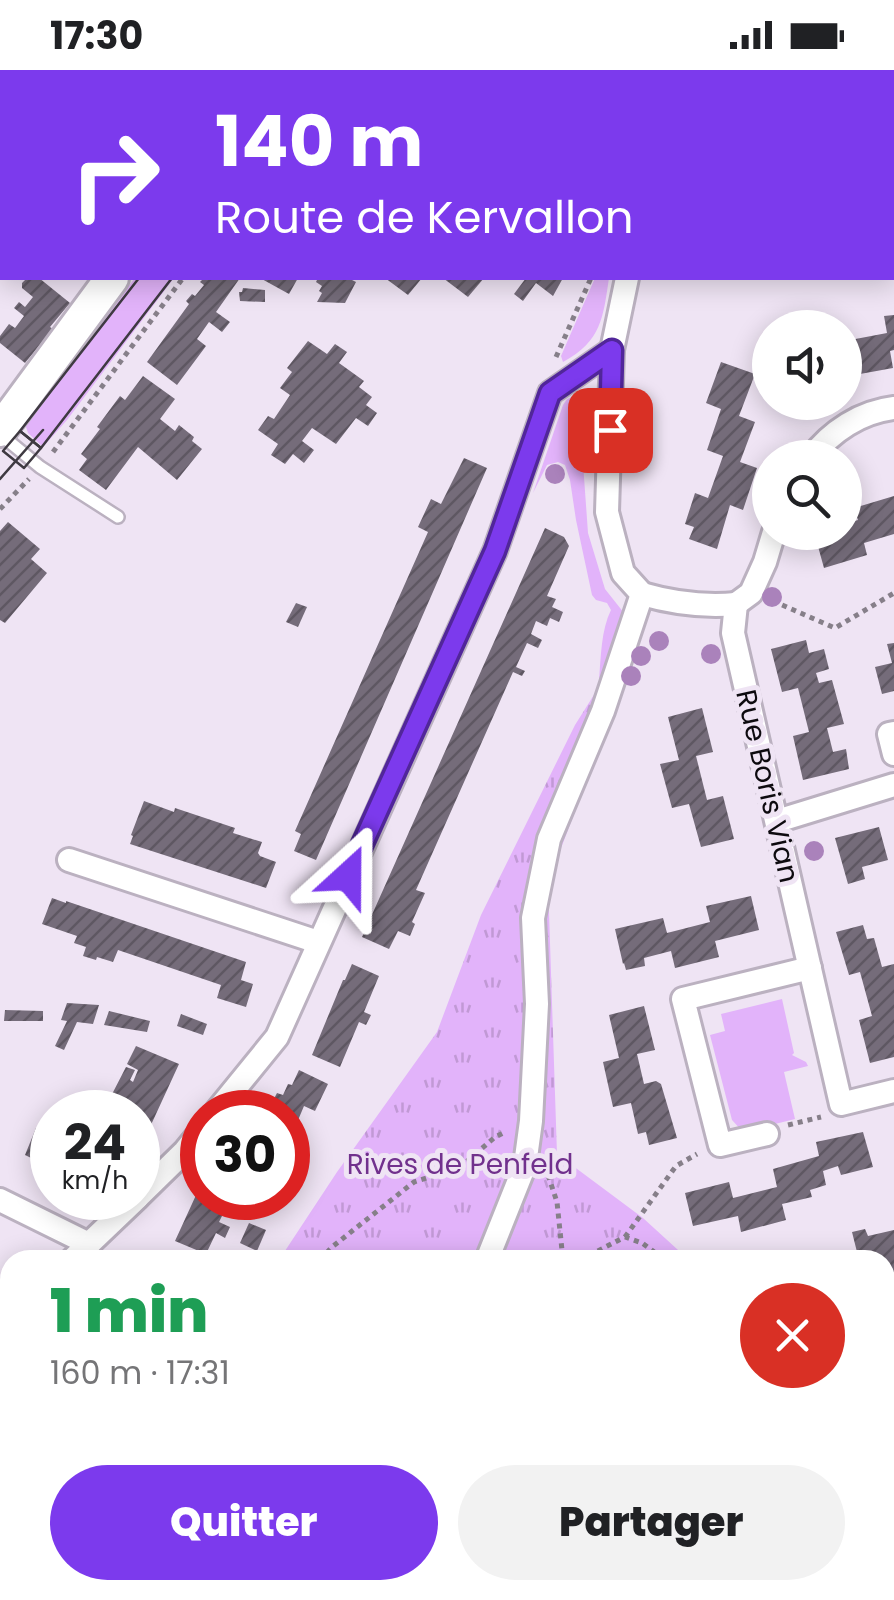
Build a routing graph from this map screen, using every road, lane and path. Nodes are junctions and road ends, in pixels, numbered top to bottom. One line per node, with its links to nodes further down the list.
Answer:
1 (111, 280): 8 (main road)
2 (180, 280): 10 (path)
3 (590, 280): 6 (path)
4 (627, 280): 5 (street)
5 (612, 350): 6 (street); 15 (street)
6 (550, 393): 23 (street)
7 (894, 408): 9 (street)
8 (0, 432): 10 (lane)
9 (829, 440)
10 (40, 467): 11 (path); 12 (lane)
11 (0, 509)
12 (118, 517)
13 (768, 550): 17 (street)
14 (894, 593): 16 (path)
15 (642, 594): 17 (street); 28 (street)
16 (765, 598)
17 (736, 604): 21 (street, Rue Boris Vian)
18 (894, 733): 19 (street)
19 (894, 754)
20 (894, 786): 21 (street)
21 (777, 821): 24 (street, Rue Boris Vian)
22 (69, 860): 23 (street)
23 (318, 942): 25 (street)
24 (810, 968): 26 (street, Rue Boris Vian); 30 (street)
25 (234, 1090)
26 (894, 1091)
27 (806, 1120): 29 (path)
28 (530, 1121): 39 (path); 40 (street)
29 (774, 1130): 30 (street)
30 (720, 1146): 36 (path)
31 (180, 1157): 33 (street)
32 (546, 1170): 41 (path)
33 (160, 1175)
34 (0, 1200): 37 (street)
35 (114, 1220): 38 (street)
36 (624, 1237): 42 (path); 43 (path)
37 (78, 1250)
38 (83, 1250)
39 (329, 1250)
40 (491, 1250)
41 (561, 1250)
42 (599, 1250)
43 (653, 1250)

